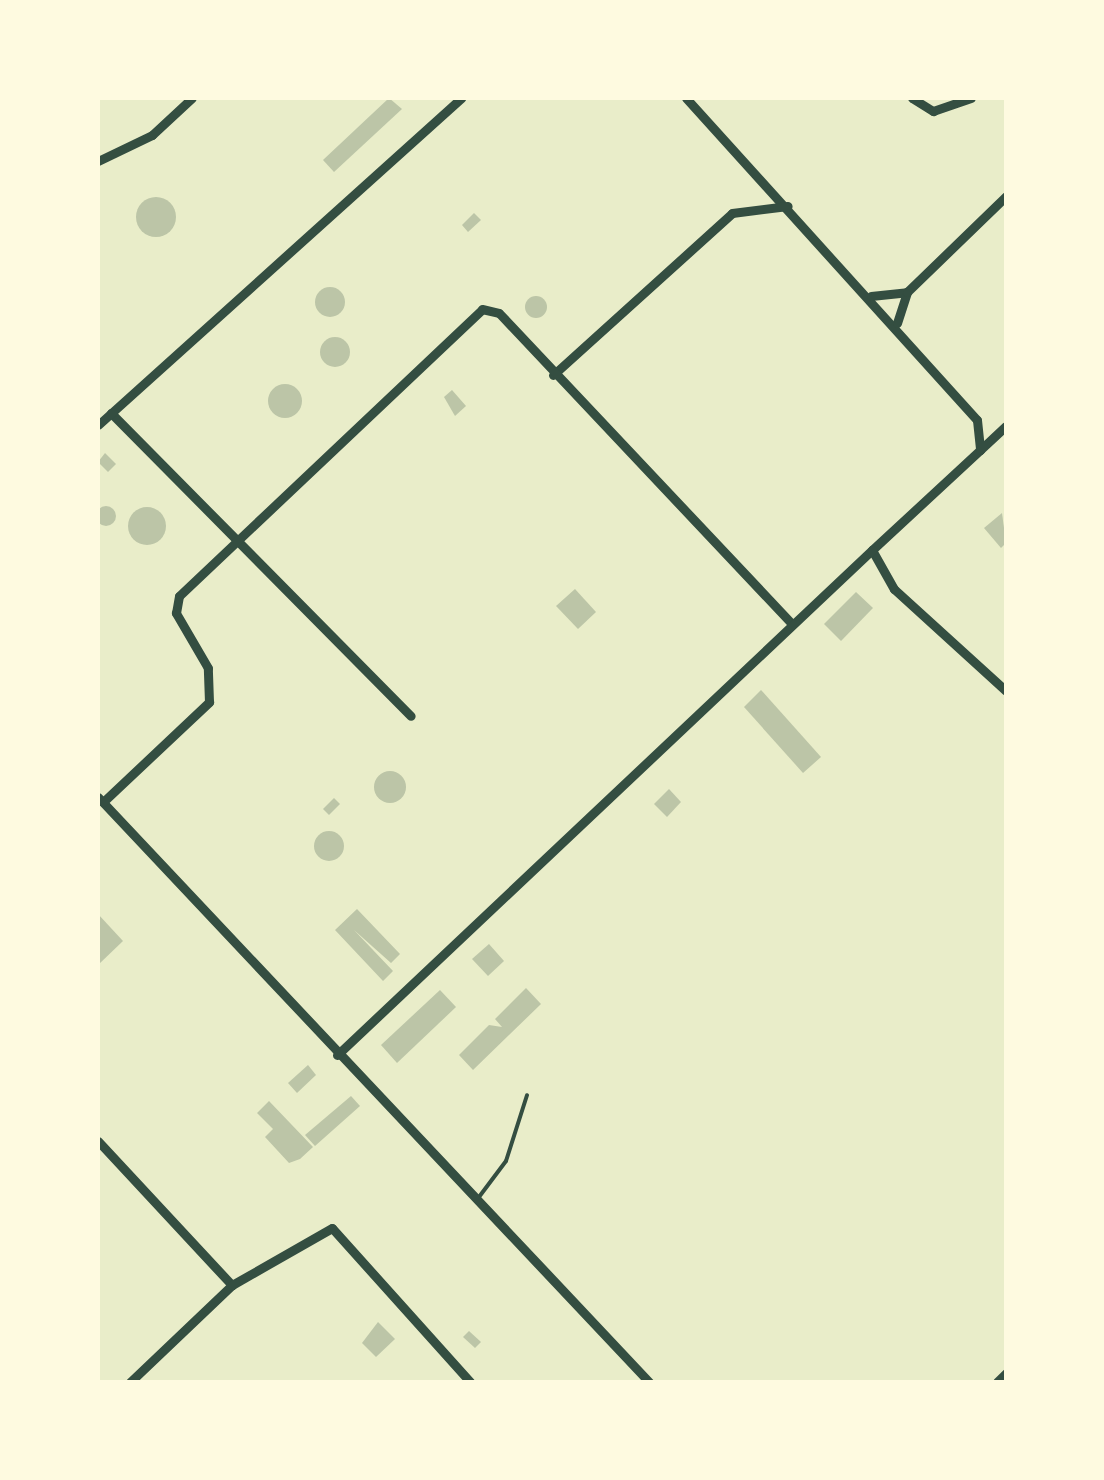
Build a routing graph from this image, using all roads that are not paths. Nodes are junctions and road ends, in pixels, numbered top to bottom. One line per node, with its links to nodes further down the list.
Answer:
1 (192, 98): 6 (street)
2 (461, 98): 13 (street)
3 (686, 98): 8 (street)
4 (912, 98): 5 (street)
5 (971, 98)
6 (98, 161)
7 (1006, 196): 9 (street)
8 (788, 206): 10 (street); 12 (street)
9 (907, 292): 10 (street); 11 (street)
10 (871, 296): 11 (street)
11 (897, 323): 16 (street)
12 (552, 375): 17 (street); 19 (street)
13 (111, 413): 14 (street); 17 (street)
14 (98, 425)
15 (1006, 426): 16 (street)
16 (980, 450): 18 (street)
17 (236, 538): 21 (street); 22 (street)
18 (872, 550): 19 (street); 20 (street)
19 (792, 624): 23 (street)
20 (1006, 691)
21 (411, 716)
22 (100, 799): 23 (street)
23 (338, 1055): 26 (street)
24 (527, 1094): 26 (lane)
25 (98, 1141): 27 (street)
26 (476, 1201): 31 (street)
27 (232, 1285): 29 (street); 30 (street)
28 (1006, 1374): 32 (street)
29 (130, 1382)
30 (470, 1382)
31 (649, 1382)
32 (997, 1382)

